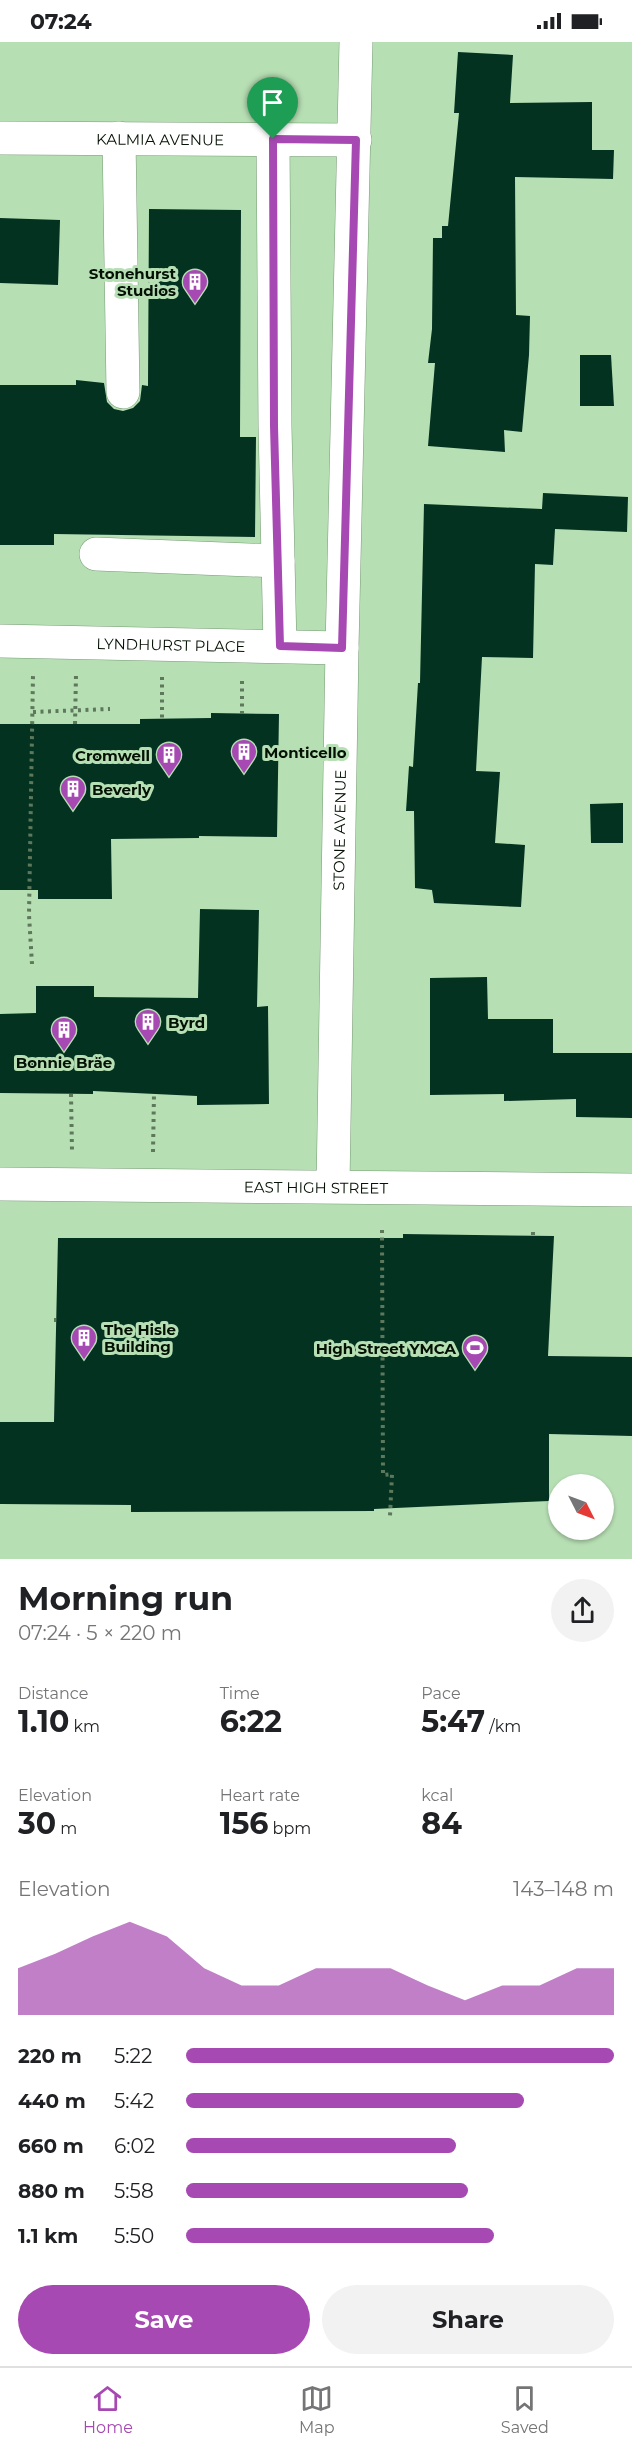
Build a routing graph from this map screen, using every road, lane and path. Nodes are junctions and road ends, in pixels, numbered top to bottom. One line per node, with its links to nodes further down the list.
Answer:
1 (356, 42): 5 (street, STONE AVENUE)
2 (0, 138): 3 (street, KALMIA AVENUE)
3 (119, 138): 4 (street, KALMIA AVENUE); 6 (street)
4 (273, 139): 5 (street, KALMIA AVENUE); 8 (street)
5 (356, 140): 11 (street, STONE AVENUE)
6 (123, 392)
7 (96, 555): 8 (street)
8 (278, 561): 10 (street)
9 (0, 641): 10 (street, LYNDHURST PLACE)
10 (280, 646): 11 (street, LYNDHURST PLACE)
11 (342, 648): 24 (street, STONE AVENUE)
12 (33, 671): 16 (path)
13 (76, 672): 15 (path)
14 (110, 709): 15 (path)
15 (75, 710): 16 (path); 17 (path)
16 (33, 712): 18 (path)
17 (75, 724)
18 (32, 964)
19 (71, 1094): 21 (path)
20 (154, 1094): 22 (path)
21 (72, 1152)
22 (153, 1153)
23 (0, 1184): 24 (street, EAST HIGH STREET)
24 (333, 1186): 25 (street, EAST HIGH STREET)
25 (632, 1190)
26 (382, 1230): 27 (path)
27 (390, 1516)

